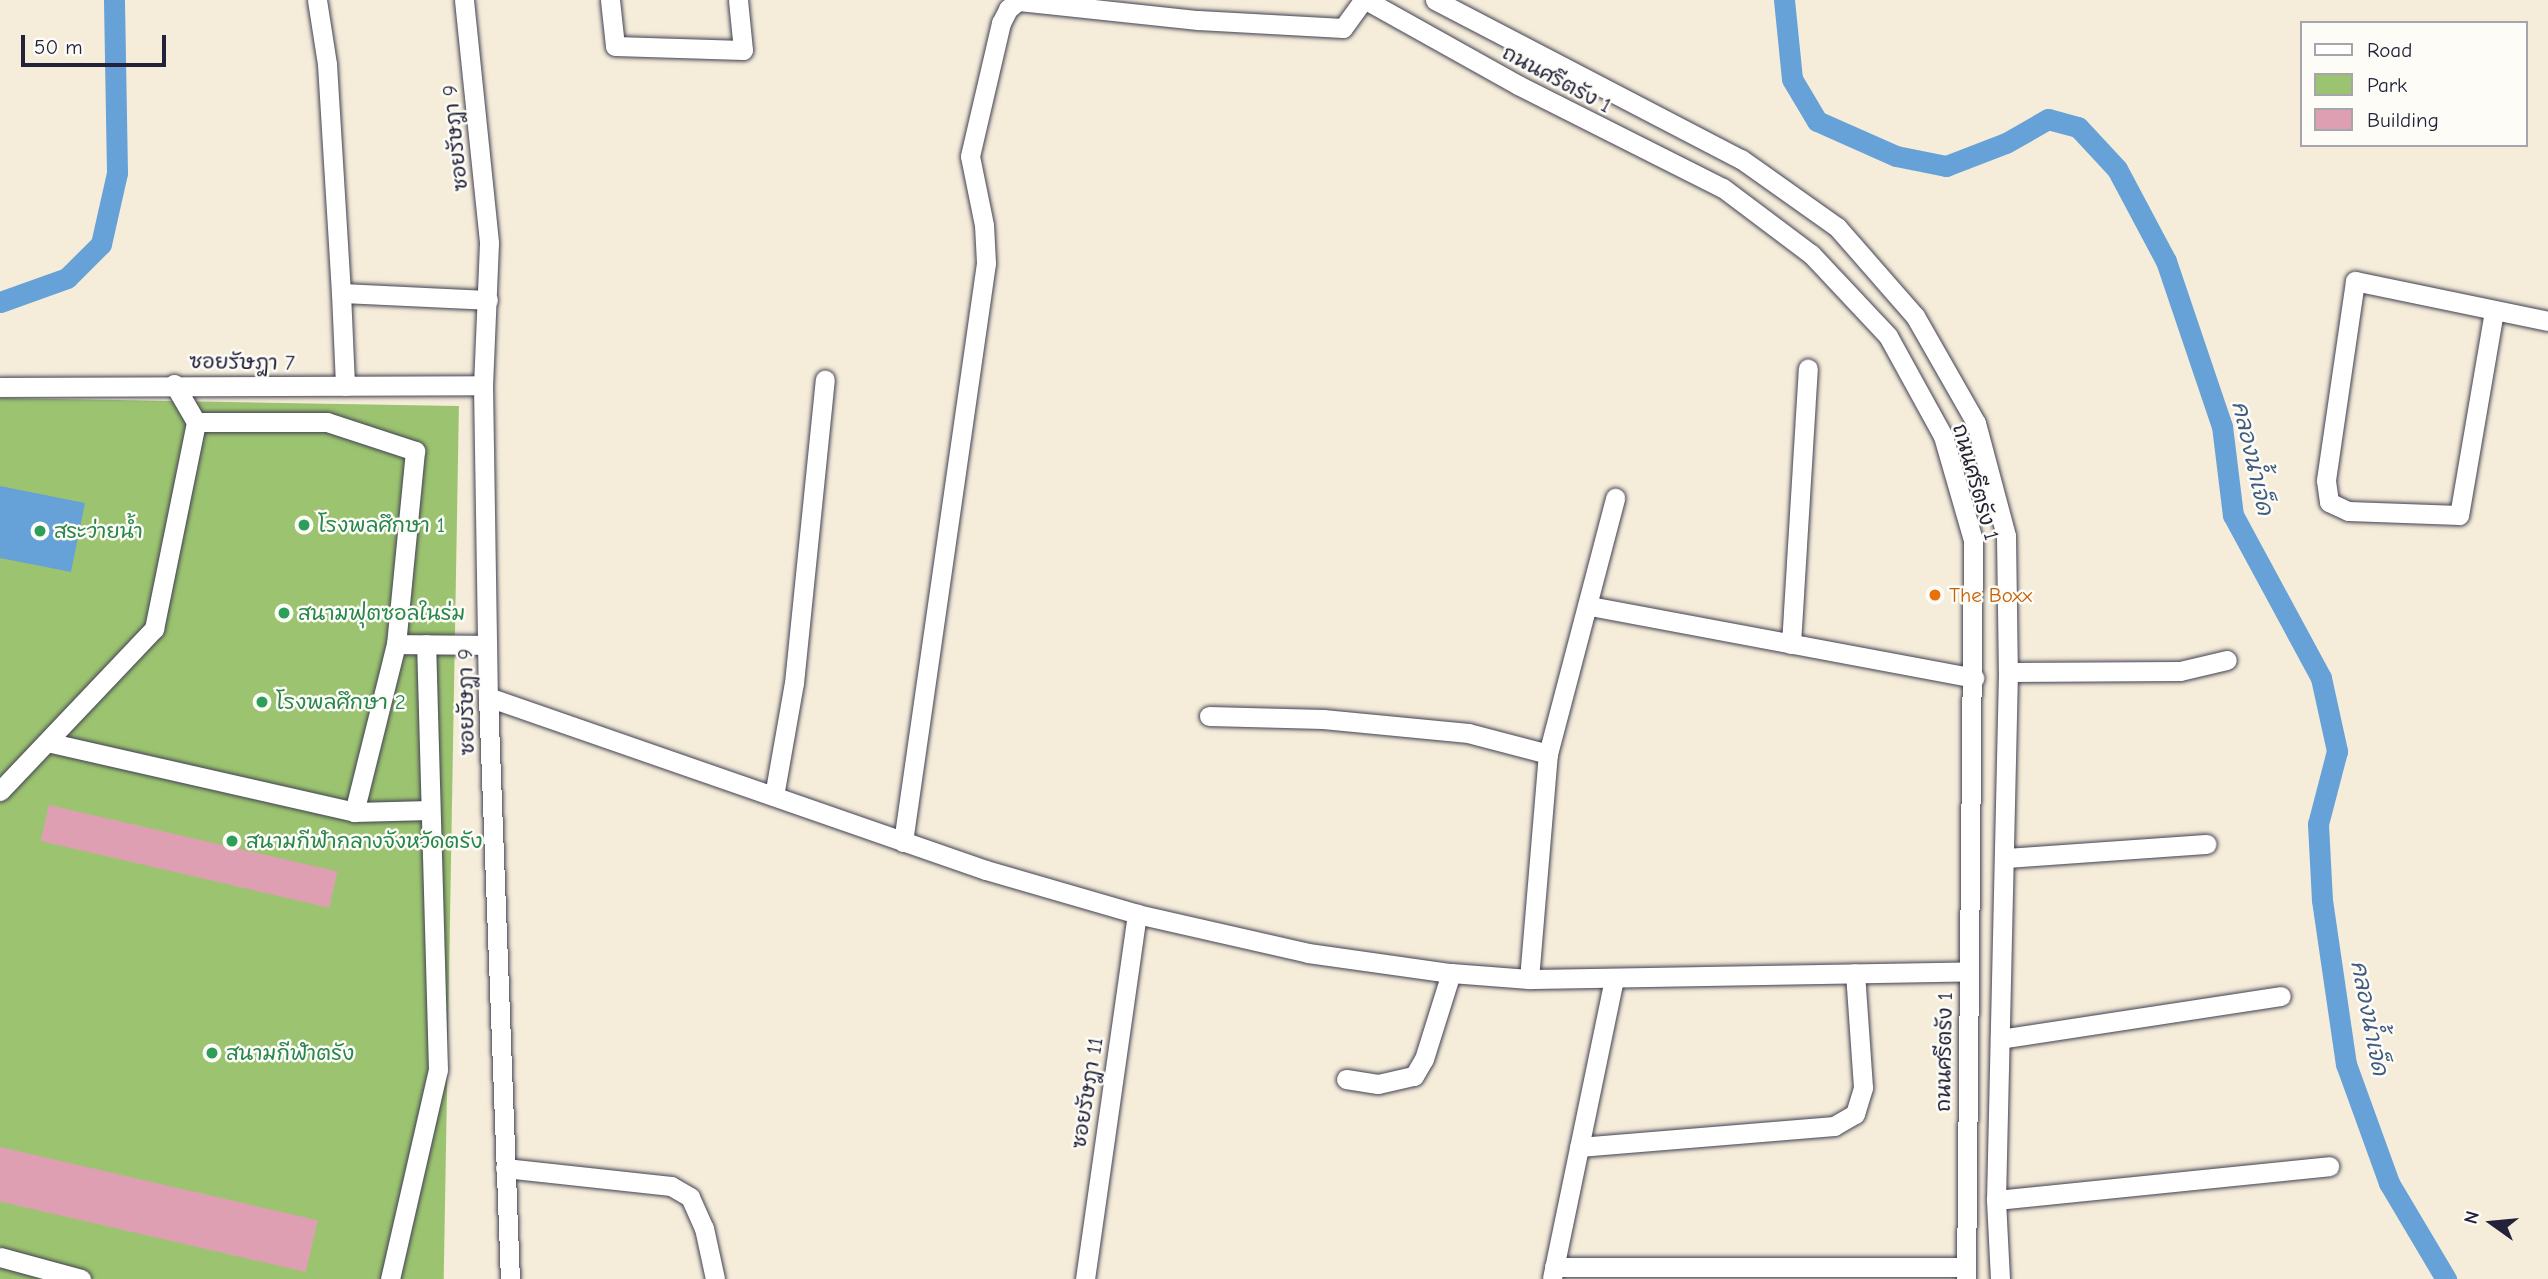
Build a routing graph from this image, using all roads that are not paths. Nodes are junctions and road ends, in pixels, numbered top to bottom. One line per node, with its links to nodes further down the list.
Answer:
1 (317, 0): 8 (street)
2 (464, 0): 9 (street, ซอยรัษฎา 9)
3 (610, 0): 4 (street)
4 (738, 0)
5 (1019, 0): 6 (street); 36 (street)
6 (1365, 0): 27 (street, ถนนศรีตรัง 1)
7 (1435, 0): 26 (street, ถนนศรีตรัง 1)
8 (341, 293): 9 (street); 16 (street)
9 (488, 300): 15 (street, ซอยรัษฎา 9)
10 (2494, 311): 10 (street); 11 (street)
11 (2548, 321)
12 (1808, 369): 23 (street)
13 (825, 380): 33 (street)
14 (174, 384): 16 (street, ซอยรัษฎา 7); 17 (street, ซอยรัษฎา 7); 18 (street)
15 (483, 385): 16 (street, ซอยรัษฎา 7); 24 (street, ซอยรัษฎา 9)
16 (345, 386)
17 (0, 387)
18 (195, 422): 21 (street); 30 (street)
19 (1615, 498): 20 (street)
20 (1590, 606): 23 (street); 31 (street)
21 (396, 644): 22 (street); 35 (street)
22 (426, 644): 24 (street); 34 (street)
23 (1791, 644): 27 (street)
24 (487, 645): 28 (street, ซอยรัษฎา 9)
25 (2227, 660): 26 (street)
26 (2008, 671): 38 (street, ถนนศรีตรัง 1)
27 (1974, 678): 40 (street, ถนนศรีตรัง 1)
28 (488, 697): 33 (street); 50 (street, ซอยรัษฎา 9)
29 (1209, 716): 31 (street)
30 (47, 742): 32 (street); 35 (street)
31 (1548, 754): 43 (street)
32 (0, 792)
33 (774, 796): 36 (street)
34 (430, 810): 35 (street); 56 (street)
35 (354, 812)
36 (903, 842): 39 (street)
37 (2207, 844): 38 (street)
38 (2005, 858): 46 (street, ถนนศรีตรัง 1)
39 (1137, 914): 41 (street); 59 (street, ซอยรัษฎา 11)
40 (1969, 971): 42 (street); 54 (street, ถนนศรีตรัง 1)
41 (1451, 973): 43 (street); 47 (street)
42 (1855, 973): 44 (street); 48 (street)
43 (1529, 978): 44 (street)
44 (1614, 978): 48 (street)
45 (2281, 996): 46 (street)
46 (2000, 1039): 51 (street, ถนนศรีตรัง 1)
47 (1346, 1079)
48 (1579, 1147): 53 (street)
49 (2329, 1166): 51 (street)
50 (505, 1168): 57 (street, ซอยรัษฎา 9); 58 (street)
51 (1997, 1200): 60 (street, ถนนศรีตรัง 1)
52 (0, 1257): 55 (street)
53 (1553, 1273): 54 (street)
54 (1966, 1273)
55 (81, 1279)
56 (390, 1279)
57 (510, 1279)
58 (715, 1279)
59 (1085, 1279)
60 (2000, 1279)

